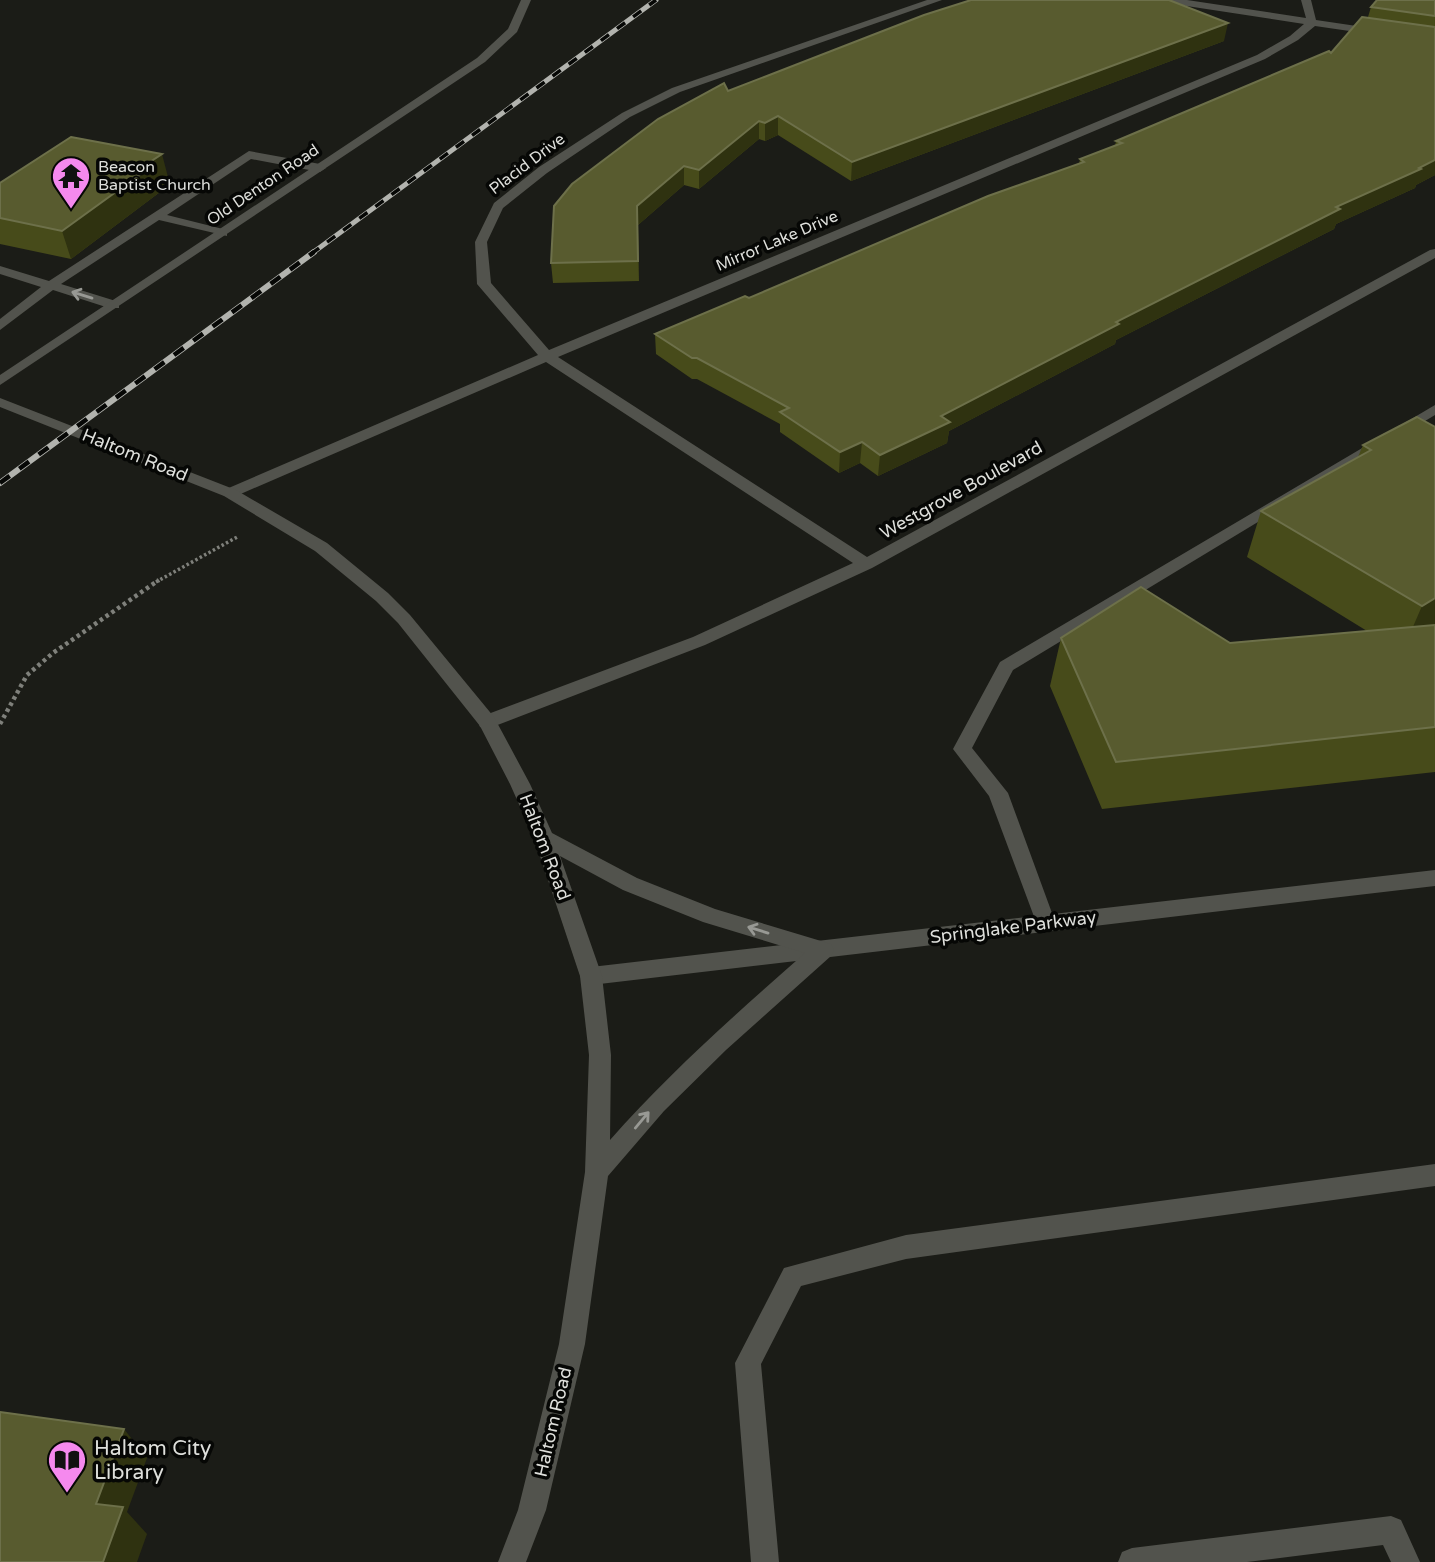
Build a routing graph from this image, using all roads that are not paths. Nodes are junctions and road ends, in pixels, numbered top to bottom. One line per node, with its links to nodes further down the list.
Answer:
1 (526, 0): 7 (street, Old Denton Road)
2 (937, 0): 15 (street, Placid Drive)
3 (1167, 0): 5 (street)
4 (1306, 0): 5 (street)
5 (1312, 23): 6 (street); 15 (street, Mirror Lake Drive)
6 (1394, 34)
7 (320, 167): 8 (street); 9 (street, Old Denton Road)
8 (157, 216): 9 (street); 12 (street)
9 (222, 233): 13 (street, Old Denton Road)
10 (1435, 253): 20 (street, Westgrove Boulevard)
11 (0, 270): 12 (street)
12 (51, 285): 13 (street, one-way to 12); 14 (street)
13 (114, 305): 16 (street, Old Denton Road)
14 (0, 326)
15 (547, 356): 19 (street, Mirror Lake Drive); 20 (street, Placid Drive)
16 (0, 381)
17 (0, 402): 19 (street, Haltom Road)
18 (1435, 409): 24 (street)
19 (230, 493): 21 (street, Haltom Road)
20 (866, 564): 21 (street, Westgrove Boulevard)
21 (487, 722): 22 (street, Haltom Road)
22 (544, 838): 25 (street, one-way to 22); 26 (street, Haltom Road)
23 (1435, 878): 24 (street, Springlake Parkway)
24 (1046, 923): 25 (street, Springlake Parkway)
25 (824, 950): 26 (street, Springlake Parkway); 27 (street, one-way to 25)
26 (592, 976): 27 (street, Haltom Road)
27 (597, 1172): 29 (street, Haltom Road)
28 (1435, 1175): 30 (street)
29 (512, 1562)
30 (765, 1562)
31 (1132, 1562): 32 (street)
32 (1406, 1562)

